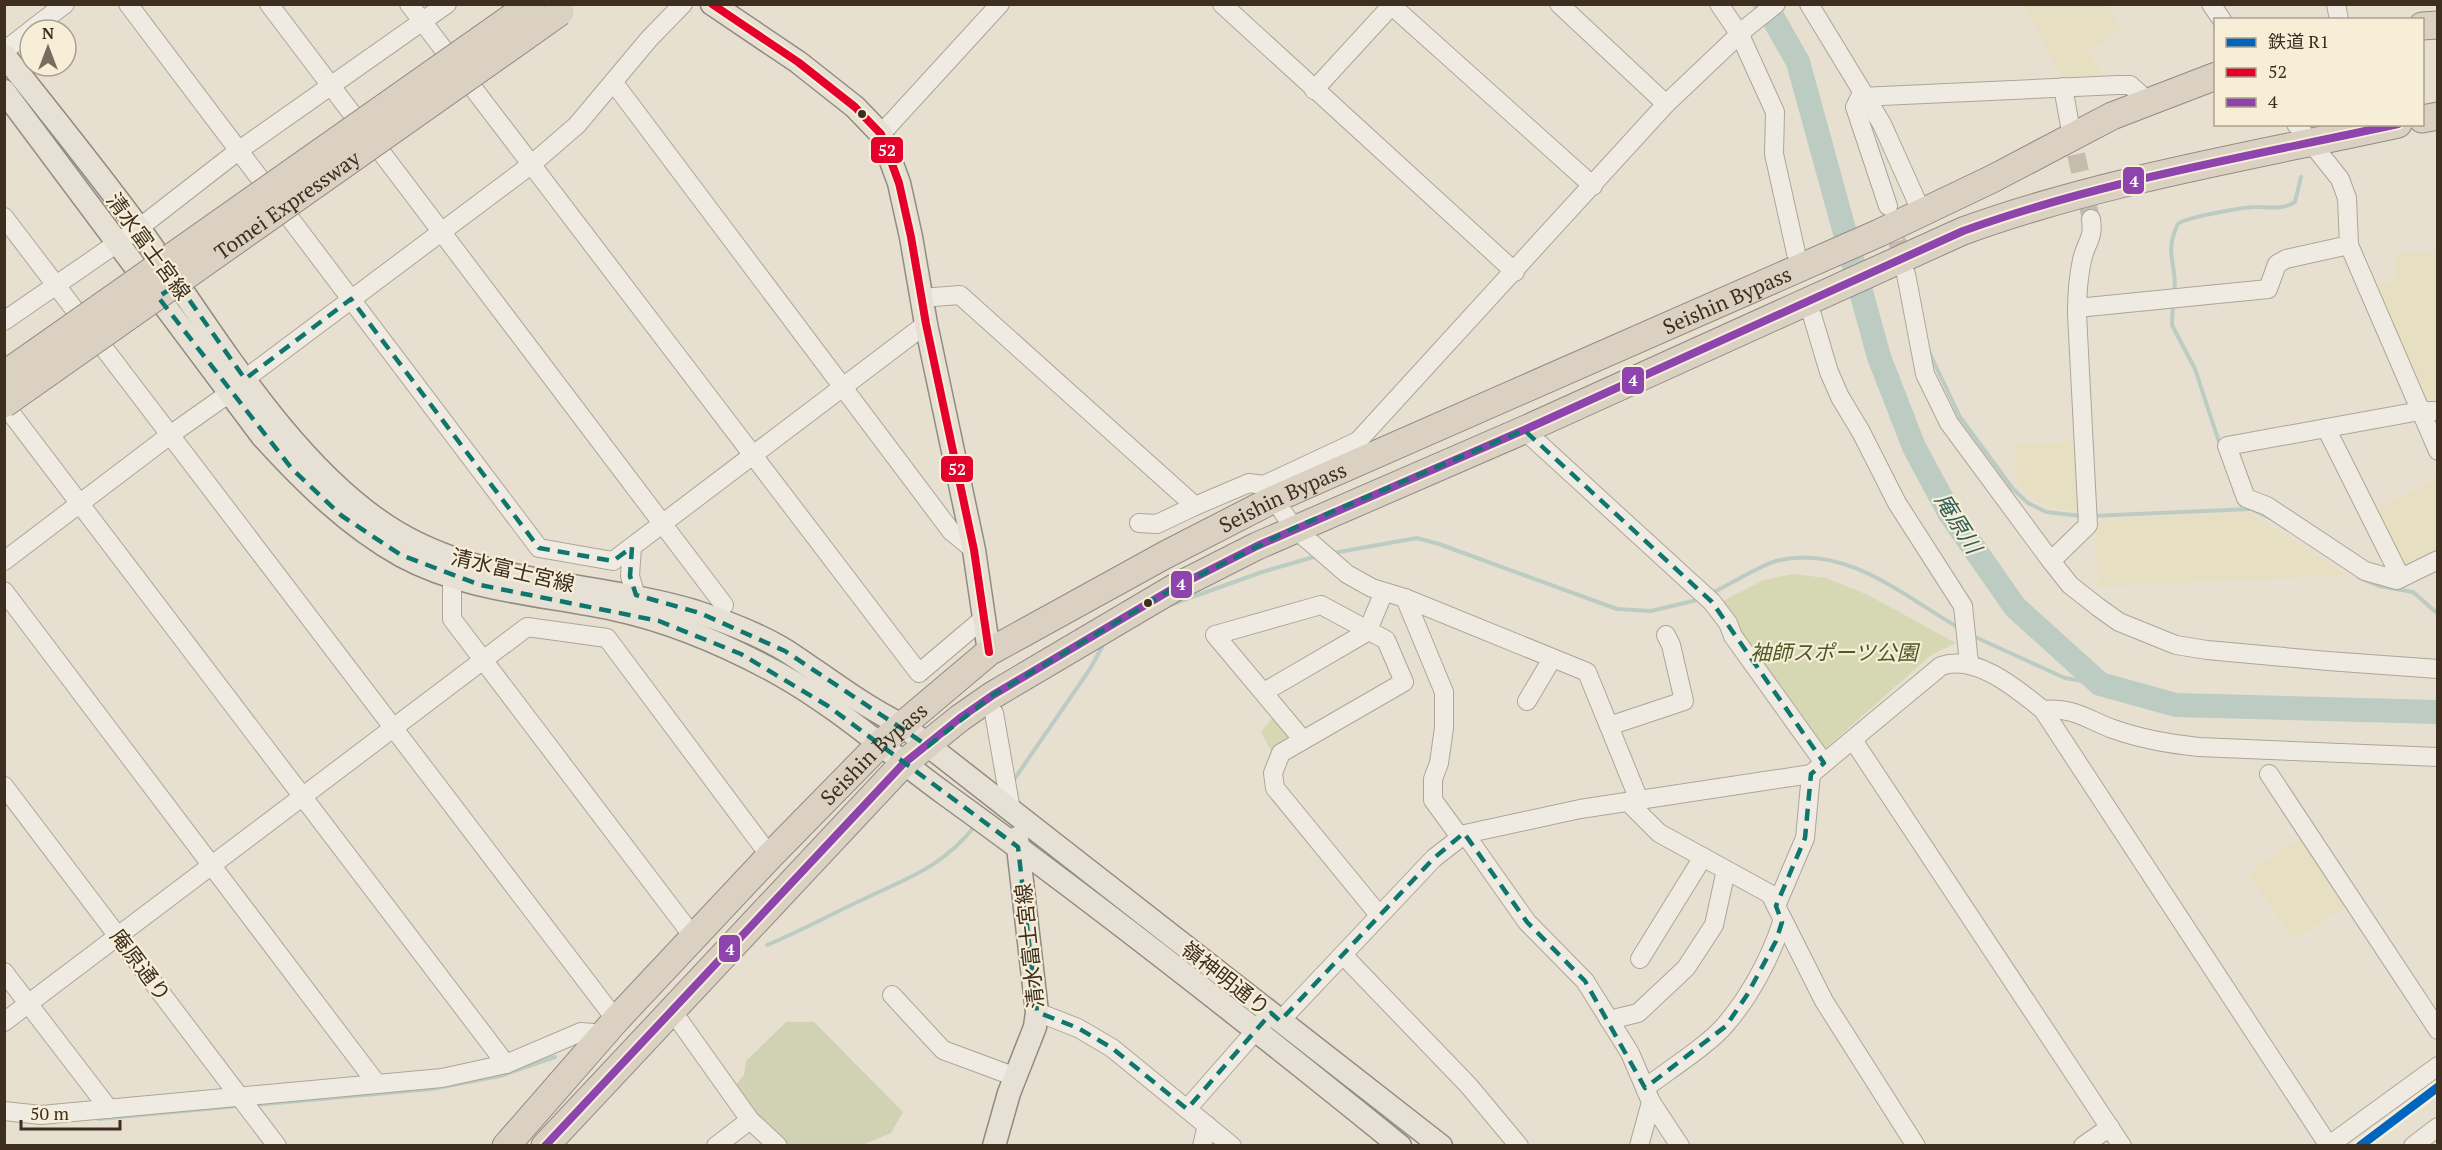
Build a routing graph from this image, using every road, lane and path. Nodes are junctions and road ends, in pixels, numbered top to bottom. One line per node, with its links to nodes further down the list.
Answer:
1 (65, 4): 18 (street)
2 (128, 4): 37 (street)
3 (269, 4): 26 (street)
4 (409, 4): 20 (street)
5 (447, 4): 20 (street)
6 (531, 4): 58 (highway, Tomei Expressway, bridge)
7 (571, 4): 61 (highway, Tomei Expressway, bridge)
8 (683, 4): 25 (street)
9 (712, 4): 35 (main road)
10 (1000, 4): 35 (street)
11 (1222, 4): 28 (street)
12 (1559, 4): 32 (street)
13 (1719, 4): 21 (street)
14 (1776, 4): 21 (street)
15 (1809, 4): 30 (street)
16 (2211, 4): 19 (street)
17 (1392, 5): 28 (street); 39 (street)
18 (47, 18)
19 (2221, 18)
20 (422, 22): 26 (street); 38 (street)
21 (1743, 32): 32 (street); 48 (street)
22 (18, 42): 23 (street)
23 (4, 53): 44 (main road, 清水富士宮線)
24 (2214, 77): 31 (highway, Seishin Bypass)
25 (614, 83): 38 (street); 60 (street)
26 (331, 87): 37 (street); 45 (street)
27 (2062, 87): 30 (street); 31 (street); 33 (street)
28 (1314, 90): 50 (street)
29 (4, 91): 46 (main road, 清水富士宮線)
30 (1864, 96): 40 (street); 41 (street)
31 (2148, 101): 41 (highway, Seishin Bypass)
32 (1666, 104): 39 (street)
33 (2070, 126)
34 (2379, 126): 36 (highway, Seishin Bypass)
35 (881, 134): 52 (main road)
36 (2303, 134): 47 (street); 49 (highway, Seishin Bypass)
37 (238, 151): 44 (street); 53 (street)
38 (532, 164): 45 (street); 67 (street)
39 (1593, 186): 50 (street)
40 (1888, 206)
41 (1922, 213): 48 (highway, Seishin Bypass)
42 (4, 217): 51 (street)
43 (2091, 219): 54 (street)
44 (139, 228): 46 (street); 59 (main road, 清水富士宮線)
45 (442, 232): 53 (street); 72 (street)
46 (117, 244): 51 (street); 59 (main road, 清水富士宮線)
47 (2349, 245): 54 (street); 62 (street)
48 (1809, 256): 68 (highway, Seishin Bypass)
49 (1897, 270): 64 (highway, Seishin Bypass); 78 (street)
50 (1515, 272): 68 (street)
51 (58, 286): 56 (street); 65 (street)
52 (921, 298): 57 (main road); 70 (street)
53 (351, 299): 59 (street); 74 (street)
54 (2077, 308): 78 (street)
55 (1812, 315): 92 (street)
56 (4, 321)
57 (926, 324): 60 (street); 75 (main road)
58 (4, 375)
59 (238, 386): 65 (street); 79 (main road, 清水富士宮線); 83 (main road, 清水富士宮線)
60 (844, 386): 67 (street); 75 (street)
61 (4, 404): 69 (street)
62 (2429, 411): 63 (street); 66 (street)
63 (2326, 428): 80 (street); 80 (street)
64 (1524, 430): 73 (highway, Seishin Bypass); 107 (street)
65 (170, 435): 69 (street); 100 (street)
66 (2438, 451)
67 (754, 455): 72 (street); 86 (street)
68 (1268, 493): 70 (street); 73 (street); 89 (highway, Seishin Bypass)
69 (79, 504): 77 (street); 110 (street)
70 (1195, 506): 71 (street)
71 (1139, 523)
72 (662, 525): 74 (street); 85 (street)
73 (1294, 528): 82 (street); 104 (highway, Seishin Bypass)
74 (632, 547): 83 (street)
75 (974, 550): 86 (main road)
76 (2438, 560): 80 (street)
77 (4, 561)
78 (2051, 561): 93 (street)
79 (452, 576): 91 (street); 103 (main road, 清水富士宮線)
80 (2402, 578)
81 (4, 591): 117 (street)
82 (1384, 592): 84 (street); 87 (street)
83 (636, 596): 98 (main road, 清水富士宮線)
84 (1405, 598): 90 (street); 113 (street)
85 (724, 605)
86 (984, 618): 89 (main road)
87 (1366, 632): 94 (street); 94 (street); 101 (street)
88 (1666, 635): 99 (street)
89 (989, 652): 98 (highway, Seishin Bypass)
90 (1552, 659): 95 (street); 99 (street)
91 (484, 662): 100 (street); 115 (street); 122 (street)
92 (1969, 663): 96 (street); 102 (street)
93 (2438, 669)
94 (1264, 692): 101 (street)
95 (1527, 701)
96 (2043, 710): 105 (street); 148 (street)
97 (994, 713): 112 (street)
98 (902, 725): 103 (highway, Seishin Bypass); 104 (main road, 清水富士宮線)
99 (1609, 726): 111 (street)
100 (393, 731): 110 (street); 133 (street)
101 (1303, 740): 120 (street)
102 (1853, 740): 107 (street); 146 (street)
103 (880, 744): 106 (main road, 清水富士宮線); 115 (highway, Seishin Bypass)
104 (928, 746): 106 (highway, Seishin Bypass); 112 (main road, 清水富士宮線)
105 (2438, 757)
106 (903, 764): 114 (main road, 清水富士宮線); 128 (highway, Seishin Bypass)
107 (1818, 768): 111 (street); 119 (street)
108 (2269, 774): 134 (street)
109 (4, 786): 121 (street, 庵原通り)
110 (301, 797): 117 (street); 135 (street)
111 (1634, 801): 113 (street); 116 (street)
112 (1011, 810): 114 (main road, 清水富士宮線); 131 (main road, 嶺神明通り)
113 (1462, 836): 120 (street); 130 (street)
114 (1018, 847): 129 (main road, 清水富士宮線); 131 (main road, 嶺神明通り)
115 (770, 856): 122 (highway, Seishin Bypass)
116 (1703, 857): 118 (street); 124 (street)
117 (212, 864): 121 (street); 138 (street)
118 (1725, 870): 119 (street); 130 (street)
119 (1779, 914): 139 (street); 162 (street)
120 (1379, 915): 123 (street)
121 (119, 936): 127 (street); 140 (street, 庵原通り)
122 (694, 939): 133 (highway, Seishin Bypass)
123 (1343, 955): 131 (street); 159 (street)
124 (1640, 959)
125 (4, 972): 127 (street)
126 (892, 995): 137 (street)
127 (28, 1004): 132 (street); 141 (street)
128 (672, 1009): 144 (street); 151 (highway, Seishin Bypass)
129 (1037, 1012): 137 (main road, 清水富士宮線); 142 (street)
130 (1609, 1020): 139 (street)
131 (1269, 1021): 142 (street); 157 (main road, 嶺神明通り); 158 (main road, 嶺神明通り)
132 (4, 1022)
133 (610, 1027): 135 (street); 150 (highway, Seishin Bypass)
134 (2438, 1030)
135 (506, 1064): 138 (street)
136 (2438, 1066): 148 (street)
137 (1016, 1077): 154 (main road, 清水富士宮線)
138 (377, 1084): 140 (street)
139 (1648, 1095): 160 (street); 161 (street)
140 (245, 1104): 141 (street); 149 (street, 庵原通り)
141 (109, 1109): 143 (street)
142 (1187, 1109): 145 (street)
143 (4, 1111)
144 (750, 1120): 152 (street); 153 (street)
145 (1207, 1125): 155 (street); 156 (street)
146 (2110, 1127): 163 (street); 164 (street)
147 (2438, 1127): 165 (street)
148 (2329, 1145)
149 (277, 1146)
150 (506, 1146)
151 (545, 1146)
152 (716, 1146)
153 (778, 1146)
154 (994, 1146)
155 (1202, 1146)
156 (1232, 1146)
157 (1401, 1146)
158 (1441, 1146)
159 (1519, 1146)
160 (1639, 1146)
161 (1680, 1146)
162 (1917, 1146)
163 (2083, 1146)
164 (2122, 1146)
165 (2413, 1146)

